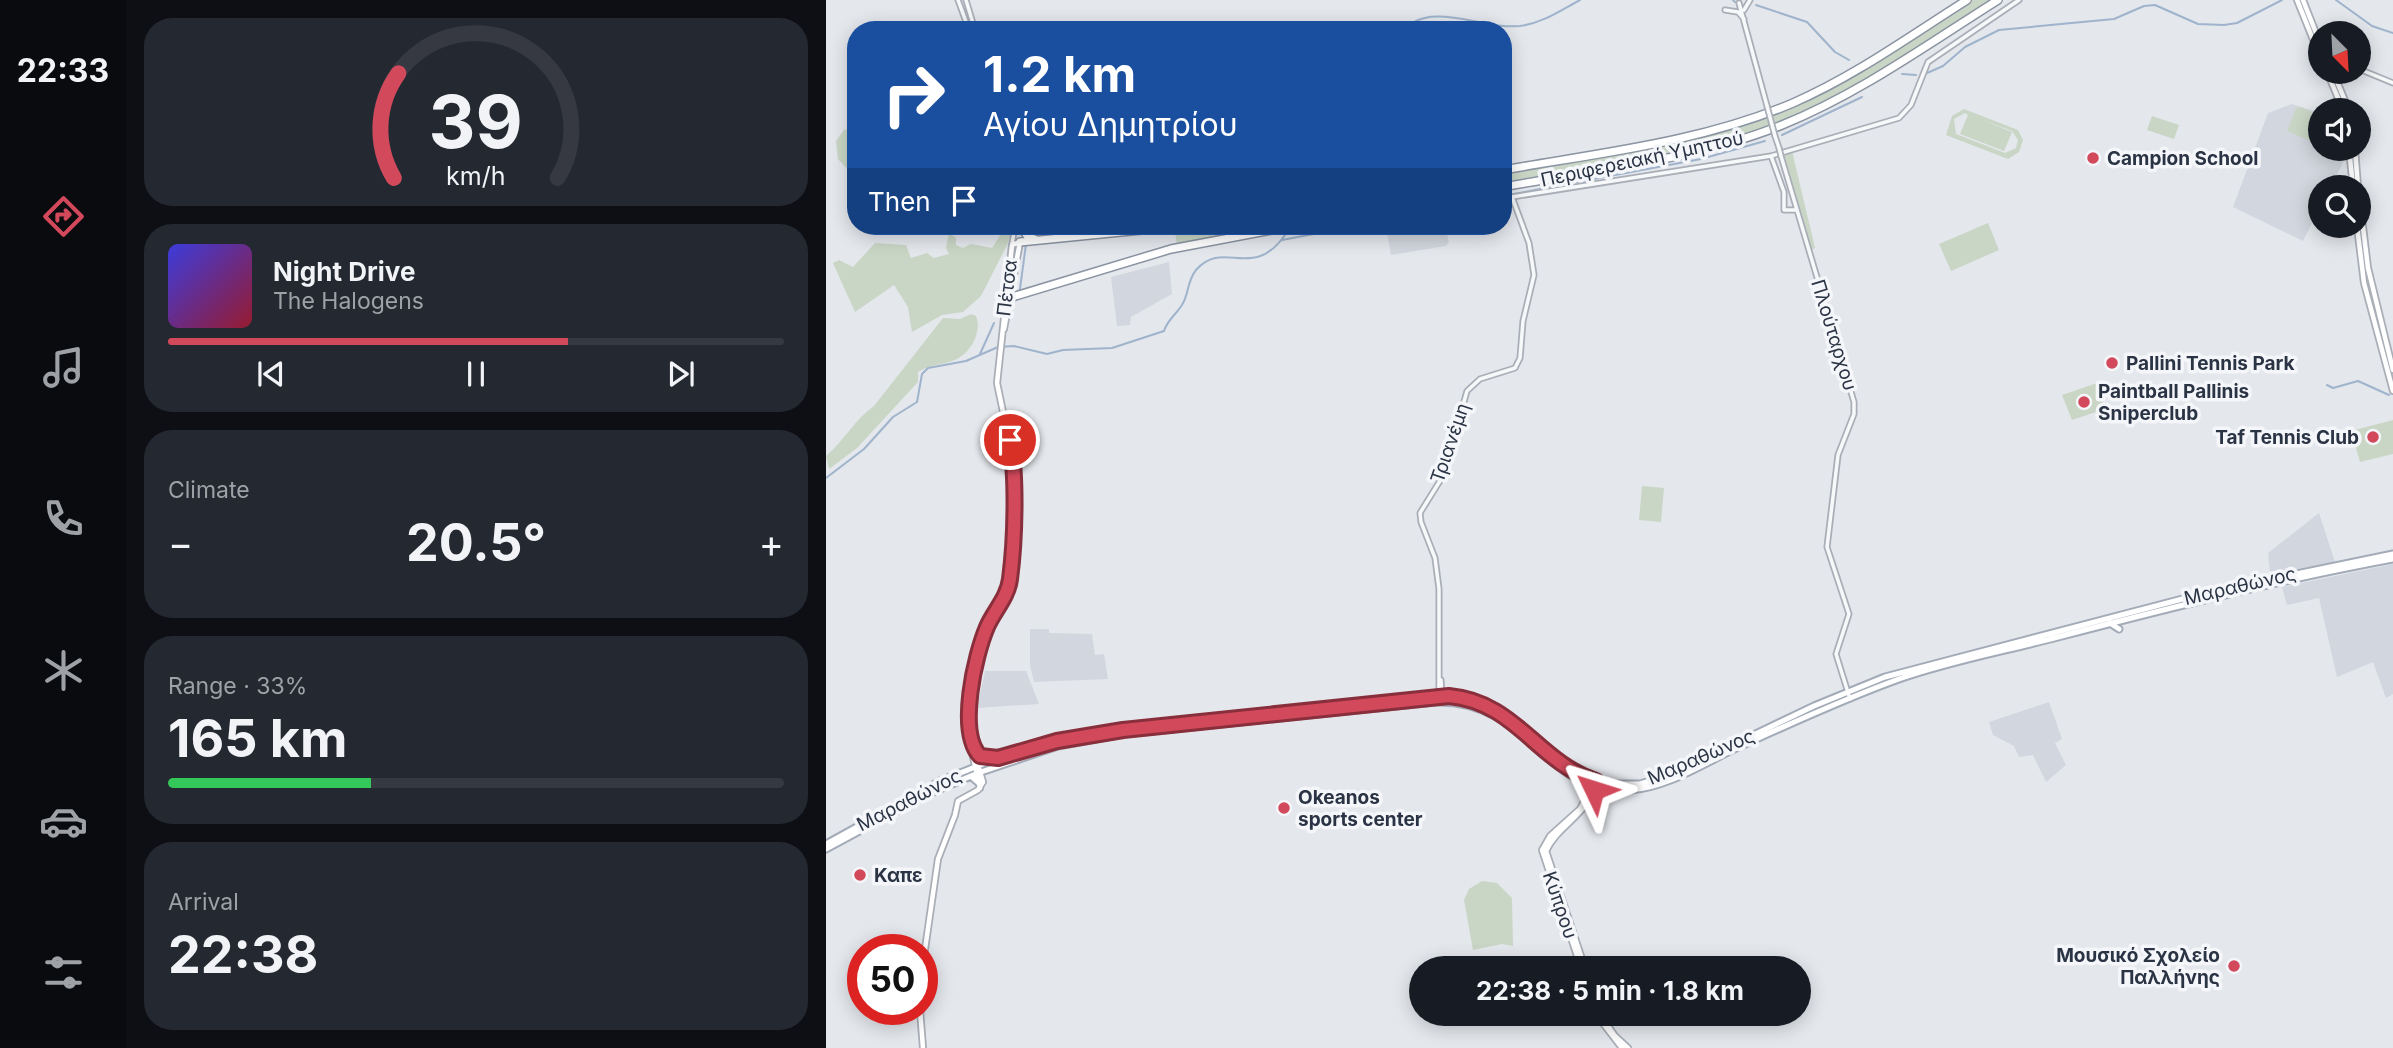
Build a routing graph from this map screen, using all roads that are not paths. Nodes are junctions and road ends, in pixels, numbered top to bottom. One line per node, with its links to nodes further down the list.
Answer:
1 (958, 0): 11 (street)
2 (966, 0): 12 (street)
3 (1749, 0): 10 (street); 10 (street)
4 (1967, 0): 18 (highway, Περιφερειακή Υμηττού)
5 (1998, 0): 19 (highway, Περιφερειακή Υμηττού)
6 (2018, 0): 17 (street)
7 (2297, 0): 14 (main road)
8 (2303, 0): 13 (main road)
9 (1725, 10): 10 (street)
10 (1742, 13): 20 (street, Πλούταρχου, bridge)
11 (966, 21)
12 (972, 21)
13 (2311, 21)
14 (2308, 27)
15 (2371, 74): 16 (street)
16 (2393, 83)
17 (1771, 156): 20 (street); 40 (street, Τριανέμη)
18 (1512, 168)
19 (1512, 185)
20 (1796, 211): 39 (street, Πλούταρχου)
21 (1017, 235): 29 (street)
22 (1017, 235): 29 (street)
23 (1026, 235): 28 (highway)
24 (1088, 235): 28 (highway)
25 (1247, 235): 30 (highway)
26 (2358, 238): 32 (main road)
27 (2364, 238): 31 (main road)
28 (1036, 240): 29 (highway)
29 (1016, 243): 30 (main road, Πέτσα); 30 (main road, Πέτσα)
30 (1009, 297): 41 (main road, Πέτσα)
31 (2393, 370)
32 (2393, 391)
33 (2393, 554): 36 (main road, Μαραθώνος)
34 (2393, 559): 37 (main road, Μαραθώνος)
35 (2134, 603): 36 (main road)
36 (2144, 609): 39 (main road, Μαραθώνος)
37 (2110, 623): 38 (main road); 39 (main road, Μαραθώνος)
38 (2119, 629)
39 (1849, 694): 46 (main road, Μαραθώνος); 46 (main road, Μαραθώνος)
40 (1440, 699): 43 (main road, Μαραθώνος); 44 (main road, Μαραθώνος); 46 (main road, Μαραθώνος)
41 (970, 740): 42 (main road); 44 (main road)
42 (975, 750): 43 (main road); 44 (main road)
43 (998, 758): 44 (main road, Μαραθώνος)
44 (979, 769): 45 (main road, Μαραθώνος); 47 (main road); 48 (main road, Μαραθώνος)
45 (969, 777): 47 (main road); 48 (main road, Μαραθώνος)
46 (1594, 784): 50 (main road, Κύπρου)
47 (980, 786): 49 (main road)
48 (826, 846)
49 (927, 934)
50 (1579, 956)
51 (921, 1025): 54 (main road)
52 (1606, 1026): 55 (main road)
53 (1607, 1026): 56 (main road)
54 (923, 1048)
55 (1622, 1048)
56 (1628, 1048)

